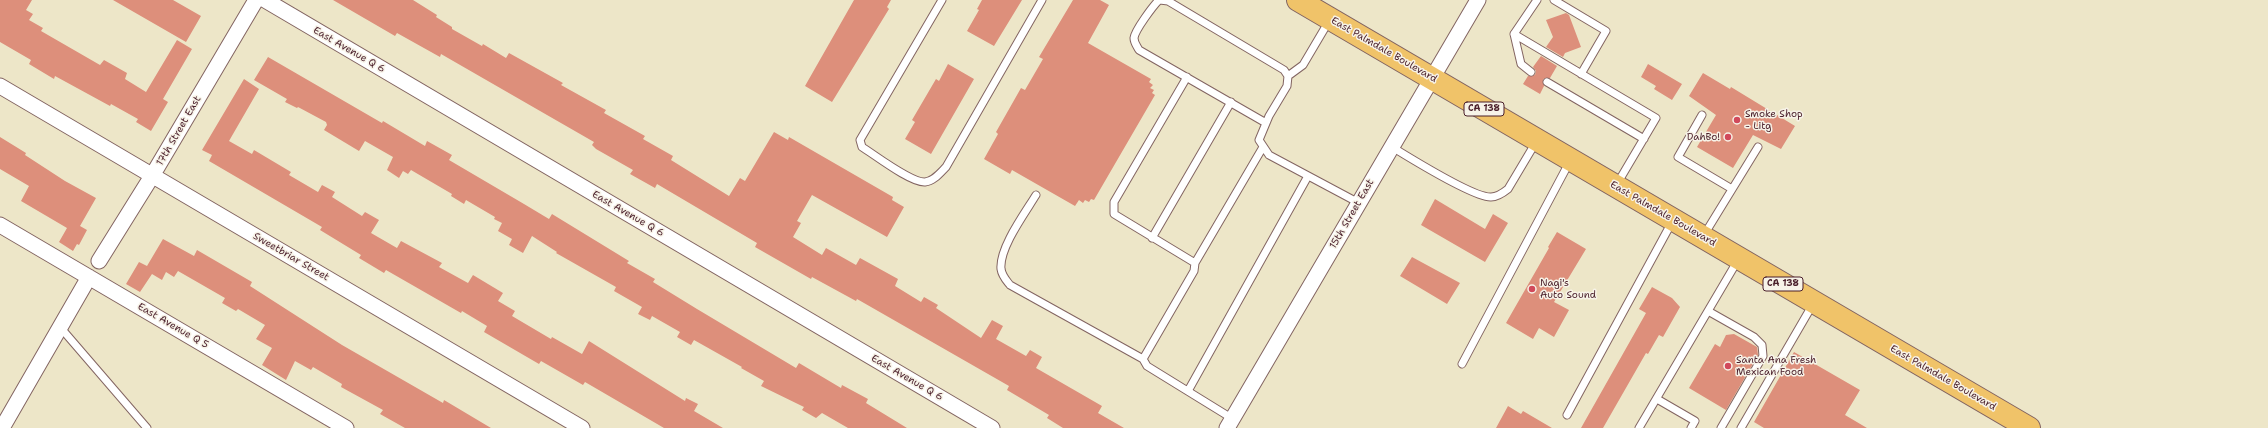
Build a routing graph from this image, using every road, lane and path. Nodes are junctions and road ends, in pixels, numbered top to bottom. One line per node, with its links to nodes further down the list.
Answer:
1 (256, 0): 28 (street, 17th Street East)
2 (265, 0): 55 (street, East Avenue Q 6)
3 (942, 0): 4 (lane)
4 (1042, 0)
5 (1160, 0): 14 (lane); 15 (lane)
6 (1298, 0): 10 (highway, East Palmdale Boulevard / CA 138)
7 (1478, 0): 16 (street, 15th Street East)
8 (1536, 0): 11 (lane)
9 (1554, 0): 13 (lane)
10 (1330, 19): 14 (lane); 16 (highway, East Palmdale Boulevard / CA 138)
11 (1514, 34): 12 (lane); 13 (lane)
12 (1530, 72)
13 (1581, 74): 22 (lane)
14 (1288, 76): 21 (lane)
15 (1187, 77): 19 (lane); 37 (lane)
16 (1432, 79): 23 (highway, East Palmdale Boulevard / CA 138); 26 (street, 15th Street East)
17 (1547, 82): 22 (lane)
18 (0, 86): 28 (street, Sweetbriar Street)
19 (1230, 102): 21 (lane); 37 (lane)
20 (1702, 115): 31 (lane)
21 (1266, 123): 25 (lane)
22 (1644, 139): 30 (lane)
23 (1537, 140): 26 (lane); 27 (highway, East Palmdale Boulevard / CA 138)
24 (1758, 146): 31 (lane)
25 (1263, 147): 29 (lane); 40 (lane)
26 (1392, 147): 33 (street, 15th Street East)
27 (1571, 160): 30 (highway, East Palmdale Boulevard / CA 138); 46 (lane)
28 (152, 176): 39 (street, 17th Street East); 54 (street, Sweetbriar Street)
29 (1308, 176): 33 (lane); 47 (lane)
30 (1615, 186): 34 (highway, East Palmdale Boulevard / CA 138)
31 (1732, 189): 36 (lane)
32 (1036, 195): 45 (lane)
33 (1359, 203): 50 (street, 15th Street East)
34 (1673, 220): 36 (highway, East Palmdale Boulevard / CA 138); 49 (lane)
35 (0, 225): 41 (street, East Avenue Q 5)
36 (1703, 237): 38 (highway, East Palmdale Boulevard / CA 138)
37 (1152, 238): 40 (lane)
38 (1739, 258): 42 (highway, East Palmdale Boulevard / CA 138); 43 (lane)
39 (100, 261)
40 (1195, 263): 45 (lane)
41 (89, 277): 44 (street); 53 (street, East Avenue Q 5)
42 (1814, 302): 59 (lane); 60 (highway, East Palmdale Boulevard / CA 138)
43 (1708, 311): 48 (lane); 58 (lane)
44 (60, 327): 51 (street); 52 (lane)
45 (1143, 359): 47 (lane)
46 (1462, 364)
47 (1188, 391): 50 (lane)
48 (1657, 399): 56 (lane); 57 (lane)
49 (1567, 415)
50 (1230, 423)
51 (2, 428)
52 (147, 428)
53 (346, 428)
54 (582, 428)
55 (992, 428)
56 (1640, 428)
57 (1690, 428)
58 (1721, 428)
59 (1741, 428)
60 (2029, 428)

